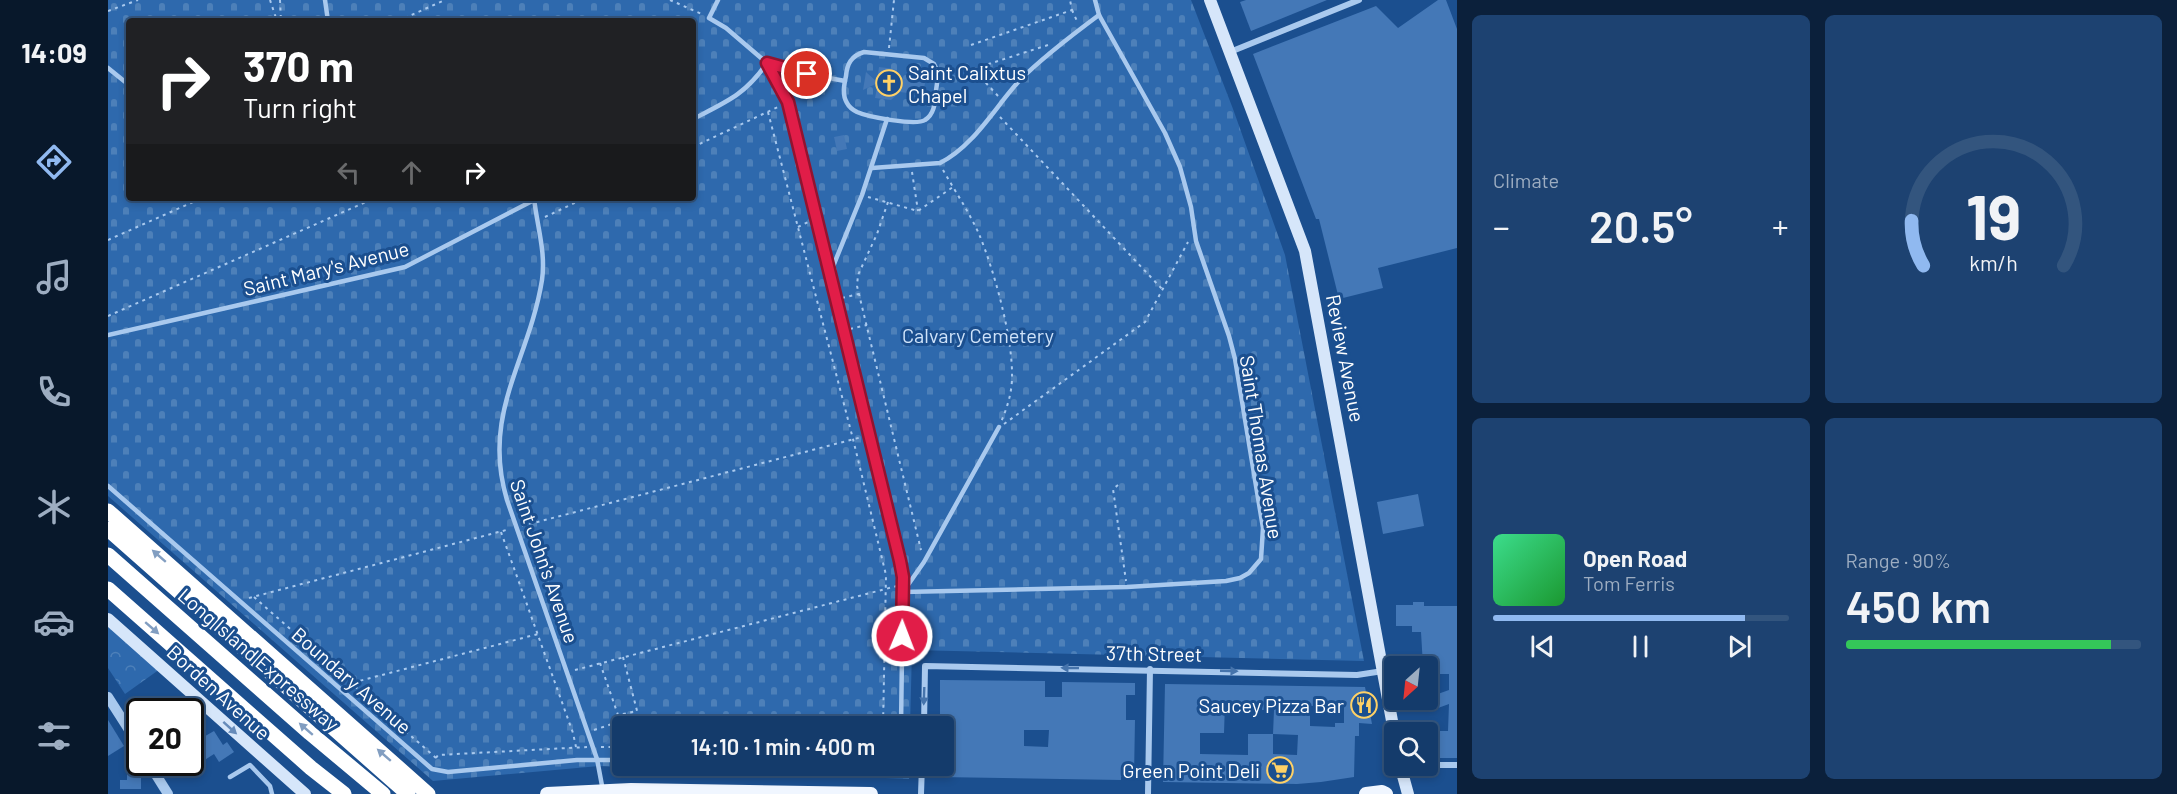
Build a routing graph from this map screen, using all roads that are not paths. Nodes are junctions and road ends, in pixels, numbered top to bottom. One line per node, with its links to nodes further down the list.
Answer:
1 (325, 0): 7 (lane)
2 (718, 0): 9 (lane)
3 (1095, 0): 6 (lane, Saint Thomas Avenue)
4 (1210, 0): 8 (main road, Review Avenue)
5 (1359, 0): 8 (street)
6 (1099, 15): 15 (lane); 26 (lane, Saint Thomas Avenue)
7 (328, 18)
8 (1230, 52): 29 (main road, Review Avenue)
9 (767, 63): 11 (lane); 13 (lane); 18 (lane)
10 (108, 68): 12 (lane)
11 (845, 81): 14 (lane); 14 (lane)
12 (126, 83)
13 (696, 117)
14 (887, 119): 15 (lane)
15 (872, 168): 18 (lane)
16 (532, 201): 19 (lane, Saint Mary's Avenue)
17 (536, 201): 35 (lane, Saint John's Avenue)
18 (830, 274): 26 (lane)
19 (108, 335)
20 (999, 427): 26 (lane)
21 (108, 486): 35 (lane, Boundary Avenue)
22 (108, 511): 53 (highway, one-way to 22)
23 (108, 529): 52 (highway)
24 (108, 555): 51 (highway, Long Island Expressway, one-way to 24)
25 (108, 589): 39 (highway, one-way to 39)
26 (903, 591): 31 (lane)
27 (108, 620): 48 (main road, Borden Avenue, one-way to 48)
28 (1150, 669): 29 (street, 37th Street, one-way to 29); 32 (street, 37th Street, one-way to 32); 57 (street)
29 (1383, 671): 33 (main road, Review Avenue)
30 (108, 697): 34 (street)
31 (901, 716)
32 (924, 716)
33 (1392, 722)
34 (126, 725)
35 (597, 759): 36 (lane, Boundary Avenue); 44 (lane, Saint John's Avenue)
36 (612, 760)
37 (1457, 765): 38 (street)
38 (1438, 766)
39 (310, 768): 49 (highway); 50 (highway)
40 (157, 776): 46 (street)
41 (922, 776): 56 (street)
42 (1403, 776): 60 (main road)
43 (230, 777): 47 (lane)
44 (603, 792): 45 (main road); 54 (main road)
45 (666, 792): 55 (main road)
46 (168, 794)
47 (273, 794)
48 (305, 794)
49 (336, 794)
50 (344, 794)
51 (383, 794)
52 (408, 794)
53 (428, 794)
54 (547, 794)
55 (871, 794)
56 (921, 794)
57 (1148, 794)
58 (1366, 794): 59 (main road)
59 (1386, 794)
60 (1408, 794)

